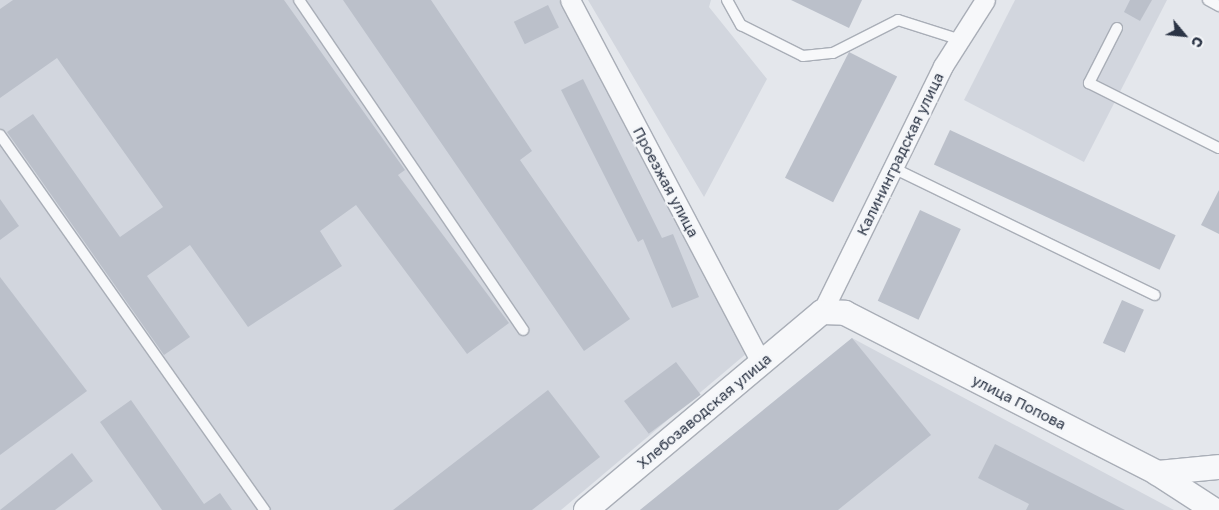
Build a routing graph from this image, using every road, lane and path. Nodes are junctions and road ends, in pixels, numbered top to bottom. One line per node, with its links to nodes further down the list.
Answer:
1 (299, 0): 14 (lane)
2 (570, 0): 15 (street, Проезжая улица)
3 (727, 0): 8 (lane)
4 (985, 0): 8 (street, Калининградская улица)
5 (1208, 0): 6 (lane)
6 (1219, 6)
7 (1117, 28): 10 (lane)
8 (961, 40): 11 (street, Калининградская улица)
9 (0, 135): 18 (lane)
10 (1219, 148)
11 (894, 168): 12 (lane); 13 (street, Калининградская улица)
12 (1155, 294)
13 (822, 312): 15 (street, Хлебозаводская улица); 17 (street, улица Попова)
14 (524, 330)
15 (761, 363): 19 (street, Хлебозаводская улица)
16 (1219, 467): 17 (street)
17 (1157, 473): 20 (street, улица Попова)
18 (265, 510)
19 (586, 510)
20 (1214, 510)

